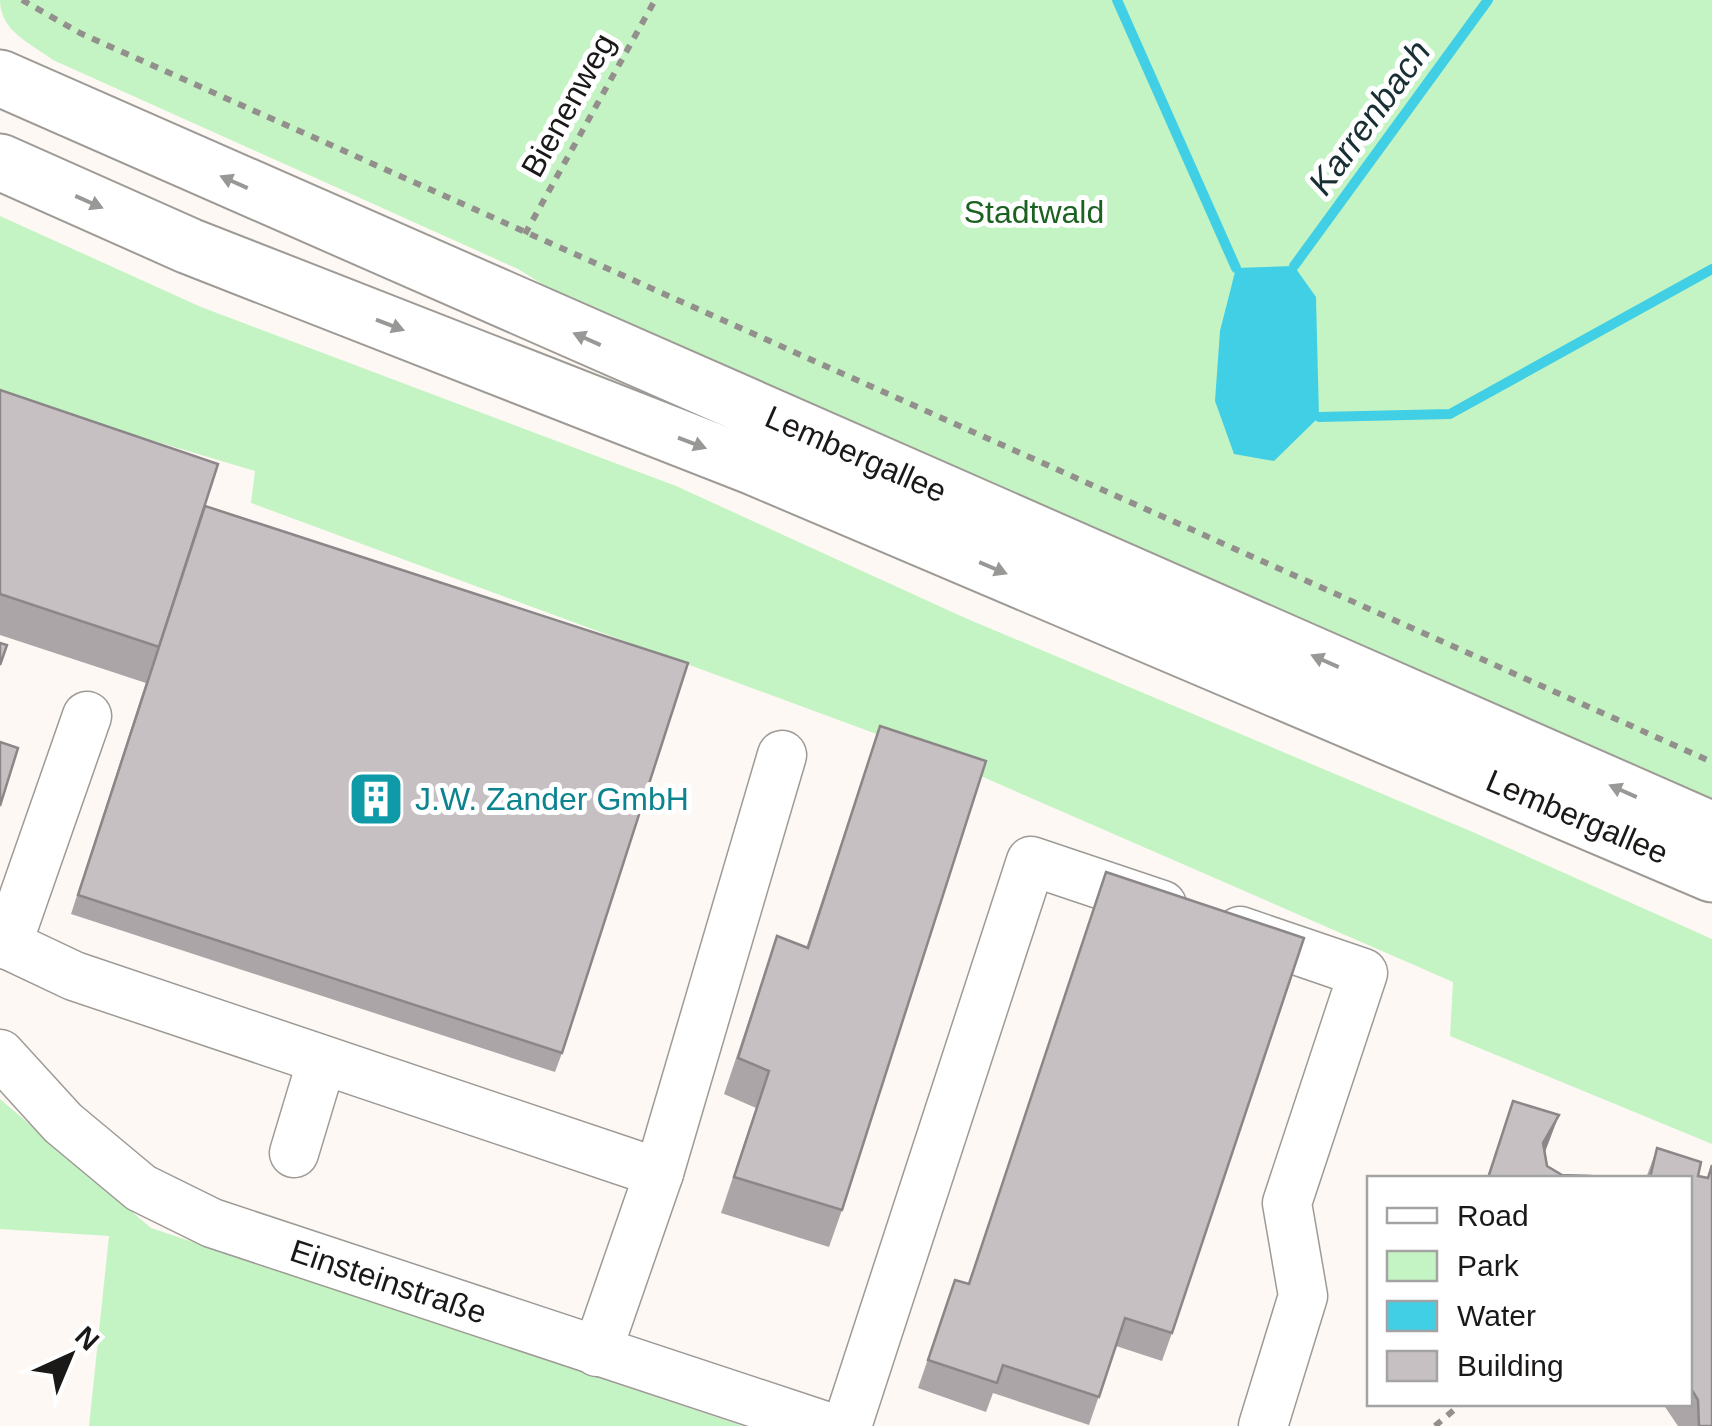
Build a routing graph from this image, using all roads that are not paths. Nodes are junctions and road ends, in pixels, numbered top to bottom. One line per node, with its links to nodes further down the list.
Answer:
1 (0, 47): 2 (main road)
2 (17, 85): 6 (main road, Lembergallee, one-way to 2)
3 (0, 162): 7 (main road, Lembergallee, one-way to 7)
4 (87, 716): 8 (street)
5 (782, 754): 12 (street)
6 (1712, 830)
7 (1712, 874)
8 (4, 943): 10 (street)
9 (0, 1054): 13 (street, Einsteinstraße)
10 (322, 1060): 11 (street); 12 (street)
11 (294, 1153)
12 (659, 1174): 13 (street)
13 (597, 1352): 14 (street, Einsteinstraße)
14 (824, 1426)
15 (847, 1426): 16 (street)
16 (1262, 1426)

